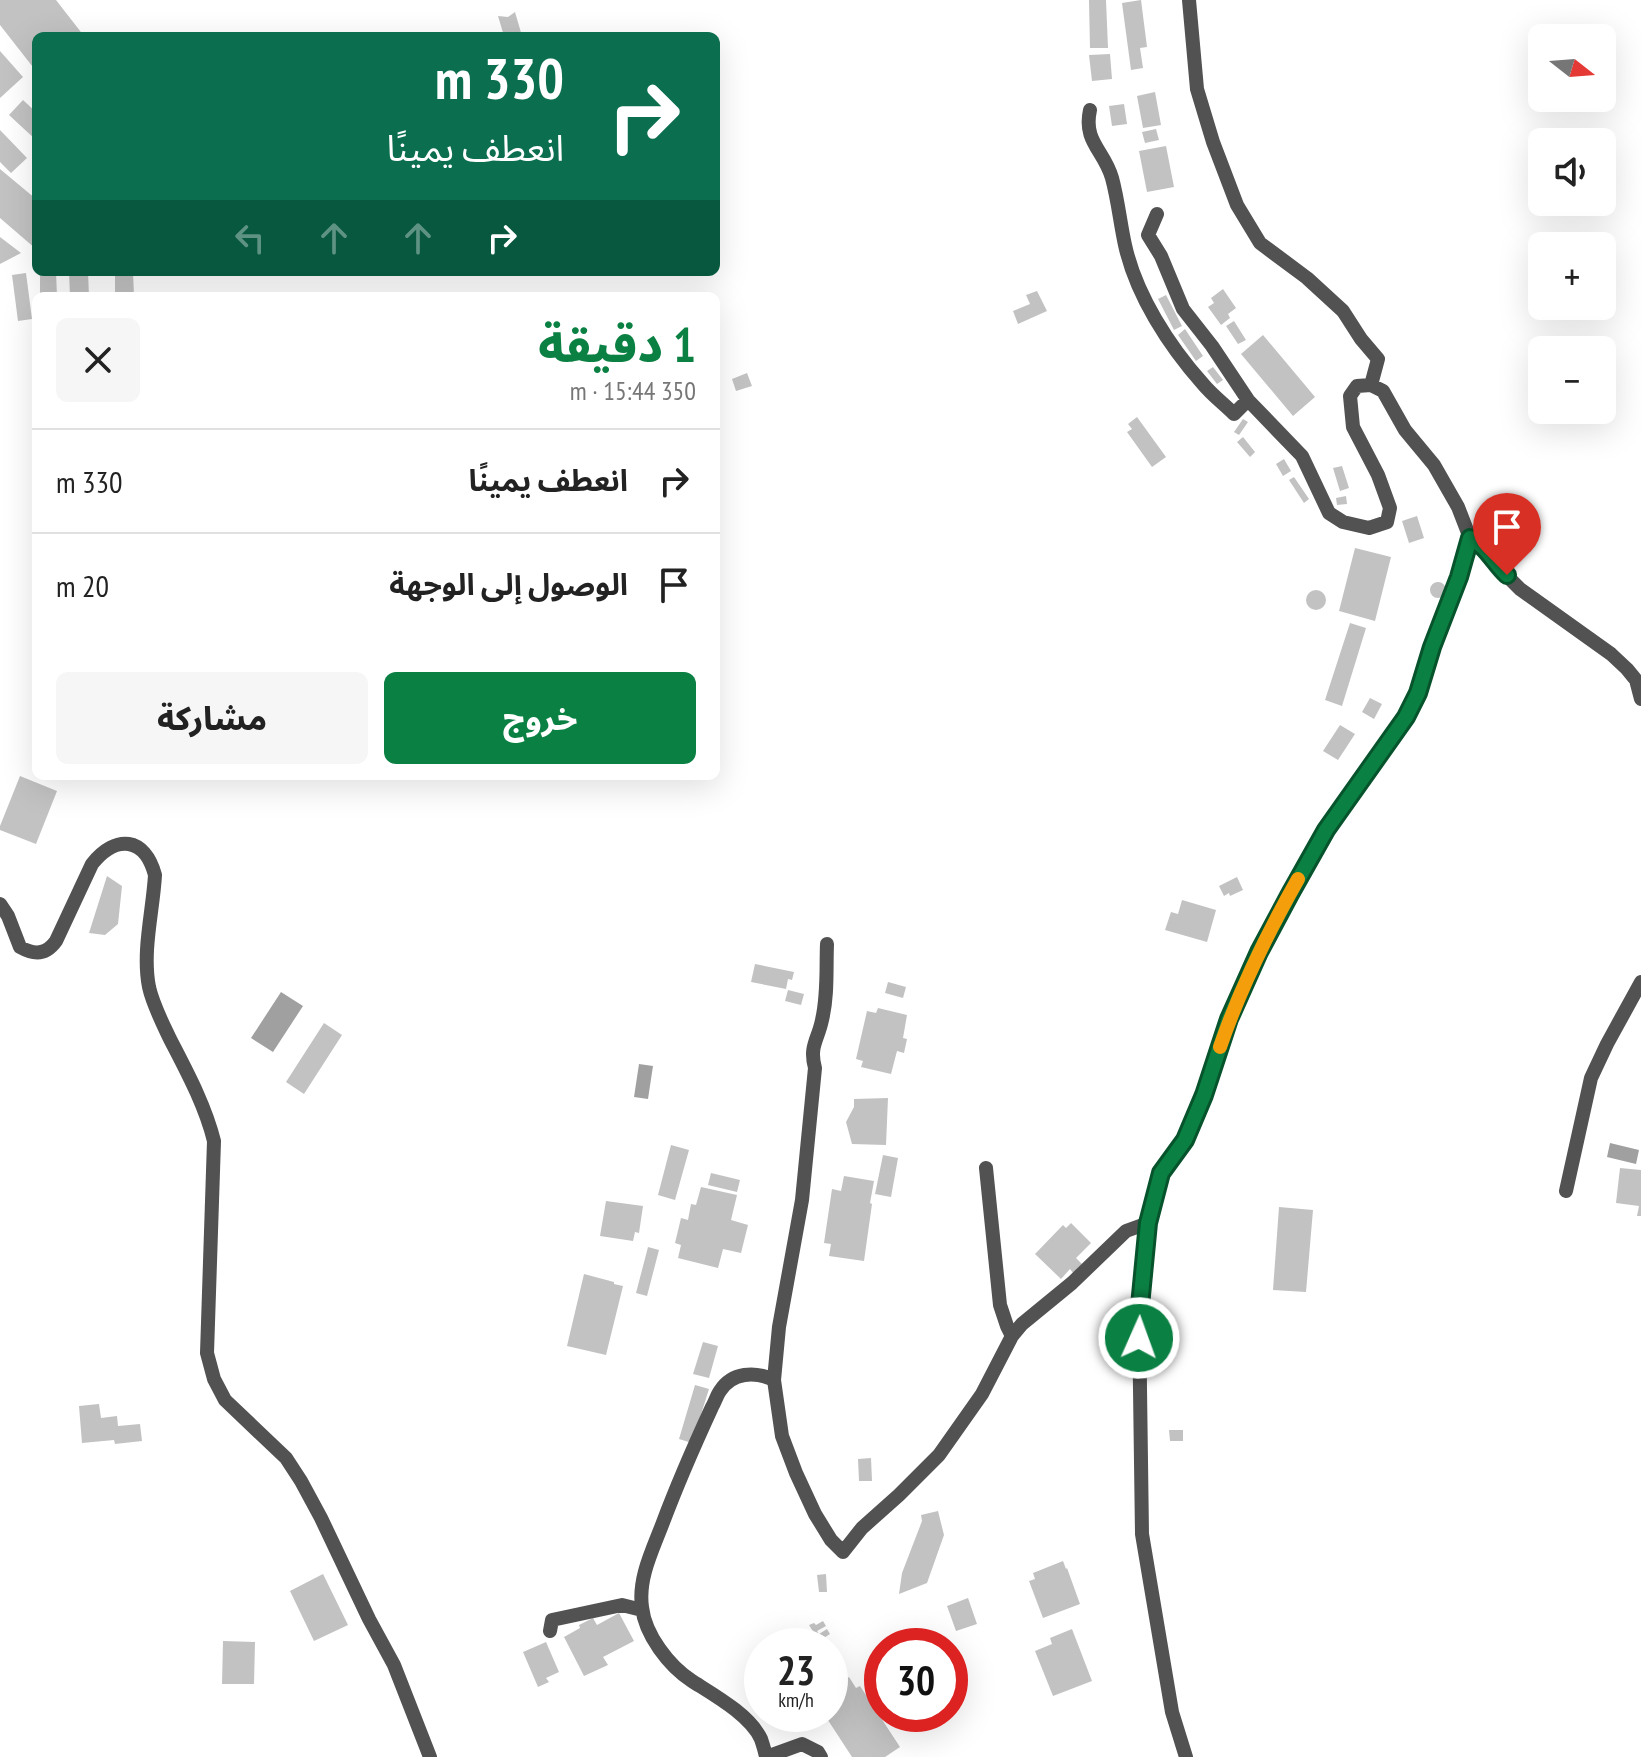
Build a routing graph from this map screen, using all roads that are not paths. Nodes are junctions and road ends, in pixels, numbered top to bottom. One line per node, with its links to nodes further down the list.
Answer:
1 (1189, 0): 4 (street)
2 (1090, 110): 5 (street)
3 (1157, 214): 5 (street)
4 (1371, 385): 5 (street); 6 (street)
5 (1248, 400)
6 (1470, 538): 7 (street); 13 (street)
7 (1641, 699)
8 (0, 904): 18 (street)
9 (827, 944): 15 (street)
10 (1641, 982): 12 (street)
11 (986, 1168): 14 (street)
12 (1566, 1191)
13 (1148, 1223): 14 (street); 21 (street)
14 (1012, 1336): 15 (street)
15 (774, 1380): 16 (street)
16 (642, 1610): 17 (street); 19 (street)
17 (550, 1631)
18 (430, 1757)
19 (766, 1757): 20 (street)
20 (821, 1757)
21 (1186, 1757)

